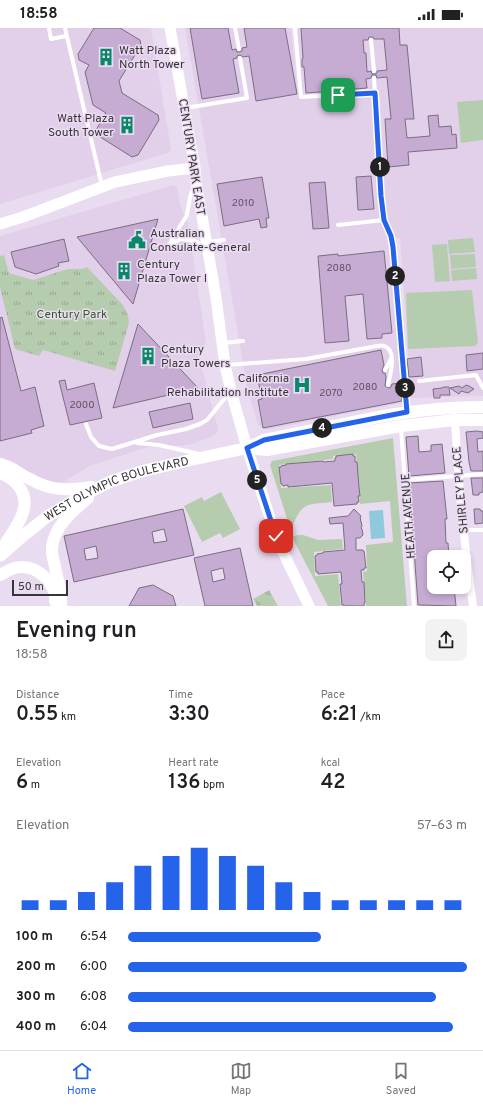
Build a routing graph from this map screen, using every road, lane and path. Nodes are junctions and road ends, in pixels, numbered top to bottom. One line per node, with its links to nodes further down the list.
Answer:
1 (49, 28): 6 (lane)
2 (64, 28): 6 (lane)
3 (170, 28): 13 (main road, CENTURY PARK EAST)
4 (235, 28): 8 (lane)
5 (295, 28): 12 (lane)
6 (66, 36): 16 (lane)
7 (371, 40): 10 (lane)
8 (239, 49)
9 (240, 58): 13 (lane)
10 (374, 71)
11 (374, 78): 12 (lane)
12 (375, 93): 17 (lane)
13 (184, 108): 14 (main road, CENTURY PARK EAST)
14 (195, 168): 15 (main road, CENTURY PARK EAST); 16 (main road)
15 (196, 181): 21 (main road, CENTURY PARK EAST); 21 (lane)
16 (102, 186): 18 (main road)
17 (384, 220): 19 (lane); 32 (lane)
18 (0, 224)
19 (338, 225)
20 (224, 240): 21 (lane)
21 (207, 246): 23 (main road, CENTURY PARK EAST)
22 (243, 341): 23 (lane)
23 (222, 343): 25 (main road, CENTURY PARK EAST)
24 (392, 356): 25 (lane); 26 (lane); 28 (lane)
25 (225, 365): 30 (main road, CENTURY PARK EAST)
26 (384, 370)
27 (419, 381): 29 (lane)
28 (388, 385)
29 (483, 388)
30 (231, 391): 37 (lane); 38 (main road, CENTURY PARK EAST)
31 (483, 407): 32 (main road, WEST OLYMPIC BOULEVARD)
32 (407, 412): 38 (main road, WEST OLYMPIC BOULEVARD)
33 (455, 420): 34 (main road, WEST OLYMPIC BOULEVARD); 36 (main road, WEST OLYMPIC BOULEVARD); 43 (street, SHIRLEY PLACE)
34 (483, 420)
35 (86, 424): 37 (lane)
36 (401, 426): 38 (main road, WEST OLYMPIC BOULEVARD); 44 (lane, HEATH AVENUE)
37 (135, 443): 39 (lane)
38 (247, 448): 39 (main road, WEST OLYMPIC BOULEVARD); 53 (main road, CENTURY PARK EAST)
39 (207, 456): 45 (main road, WEST OLYMPIC BOULEVARD)
40 (0, 464): 45 (main road)
41 (0, 473): 48 (main road)
42 (483, 474): 43 (lane)
43 (458, 476): 44 (lane); 46 (street, SHIRLEY PLACE)
44 (405, 480): 54 (lane, HEATH AVENUE)
45 (102, 485): 49 (main road, WEST OLYMPIC BOULEVARD); 52 (main road)
46 (463, 530): 47 (lane); 55 (street, SHIRLEY PLACE)
47 (483, 530)
48 (0, 552)
49 (0, 556)
50 (0, 576): 51 (main road)
51 (54, 606)
52 (61, 606)
53 (309, 606)
54 (414, 606)
55 (473, 606)

